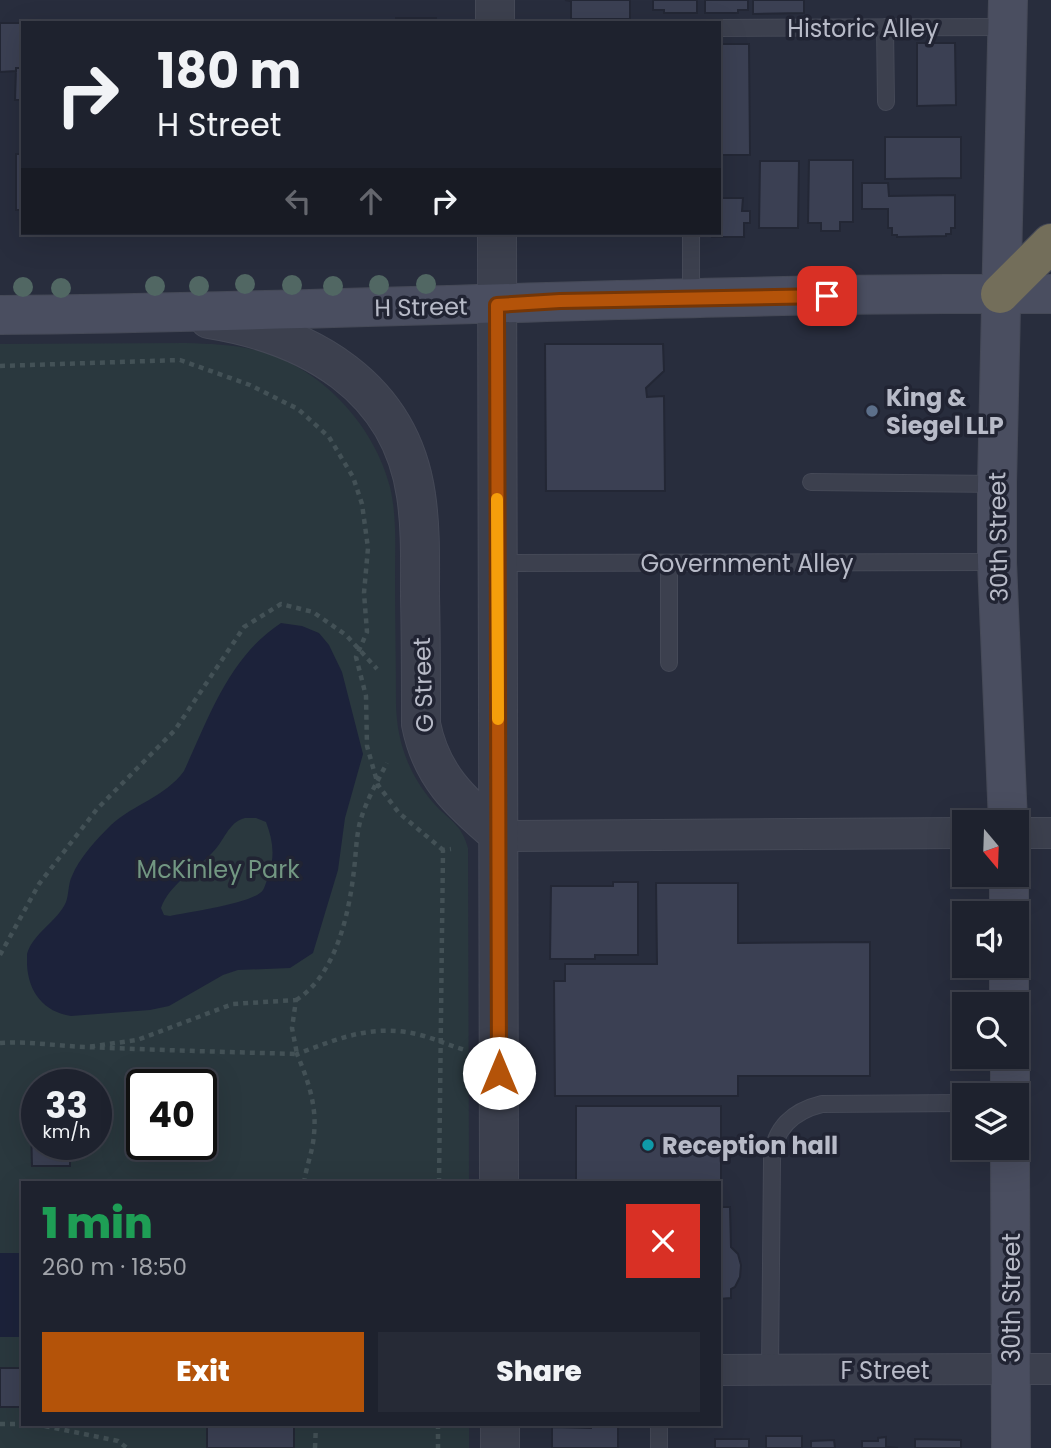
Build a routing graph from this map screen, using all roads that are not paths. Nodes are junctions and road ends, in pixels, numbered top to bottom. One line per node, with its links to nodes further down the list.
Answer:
1 (495, 0): 3 (street)
2 (1008, 14): 4 (lane, Historic Alley); 10 (main road, 30th Street)
3 (495, 21)
4 (885, 27): 5 (lane, Historic Alley); 6 (lane)
5 (721, 28)
6 (886, 102)
7 (497, 235): 13 (street)
8 (691, 235): 12 (lane)
9 (1051, 243): 10 (highway)
10 (1000, 294): 11 (main road, H Street); 12 (main road, H Street); 17 (main road, 30th Street)
11 (1051, 294)
12 (691, 298): 13 (main road, H Street)
13 (497, 305): 14 (main road, H Street); 19 (street)
14 (176, 314): 15 (main road, H Street); 26 (street, G Street)
15 (0, 315)
16 (811, 482): 17 (lane)
17 (997, 484): 18 (main road, 30th Street)
18 (997, 562): 20 (lane, Government Alley); 22 (main road, 30th Street)
19 (497, 564): 20 (lane, Government Alley); 26 (street)
20 (669, 564): 21 (lane)
21 (669, 663)
22 (1007, 810)
23 (952, 833): 26 (street)
24 (1029, 833): 25 (street)
25 (1051, 833)
26 (498, 834): 29 (street)
27 (952, 1103): 33 (lane)
28 (1010, 1160): 30 (main road, 30th Street)
29 (499, 1181)
30 (1011, 1369): 31 (street, F Street); 33 (street, F Street); 38 (main road, 30th Street)
31 (1051, 1369)
32 (721, 1370): 33 (street, F Street)
33 (771, 1370)
34 (500, 1426): 36 (street)
35 (659, 1426): 37 (lane)
36 (500, 1448)
37 (659, 1448)
38 (1011, 1448)

